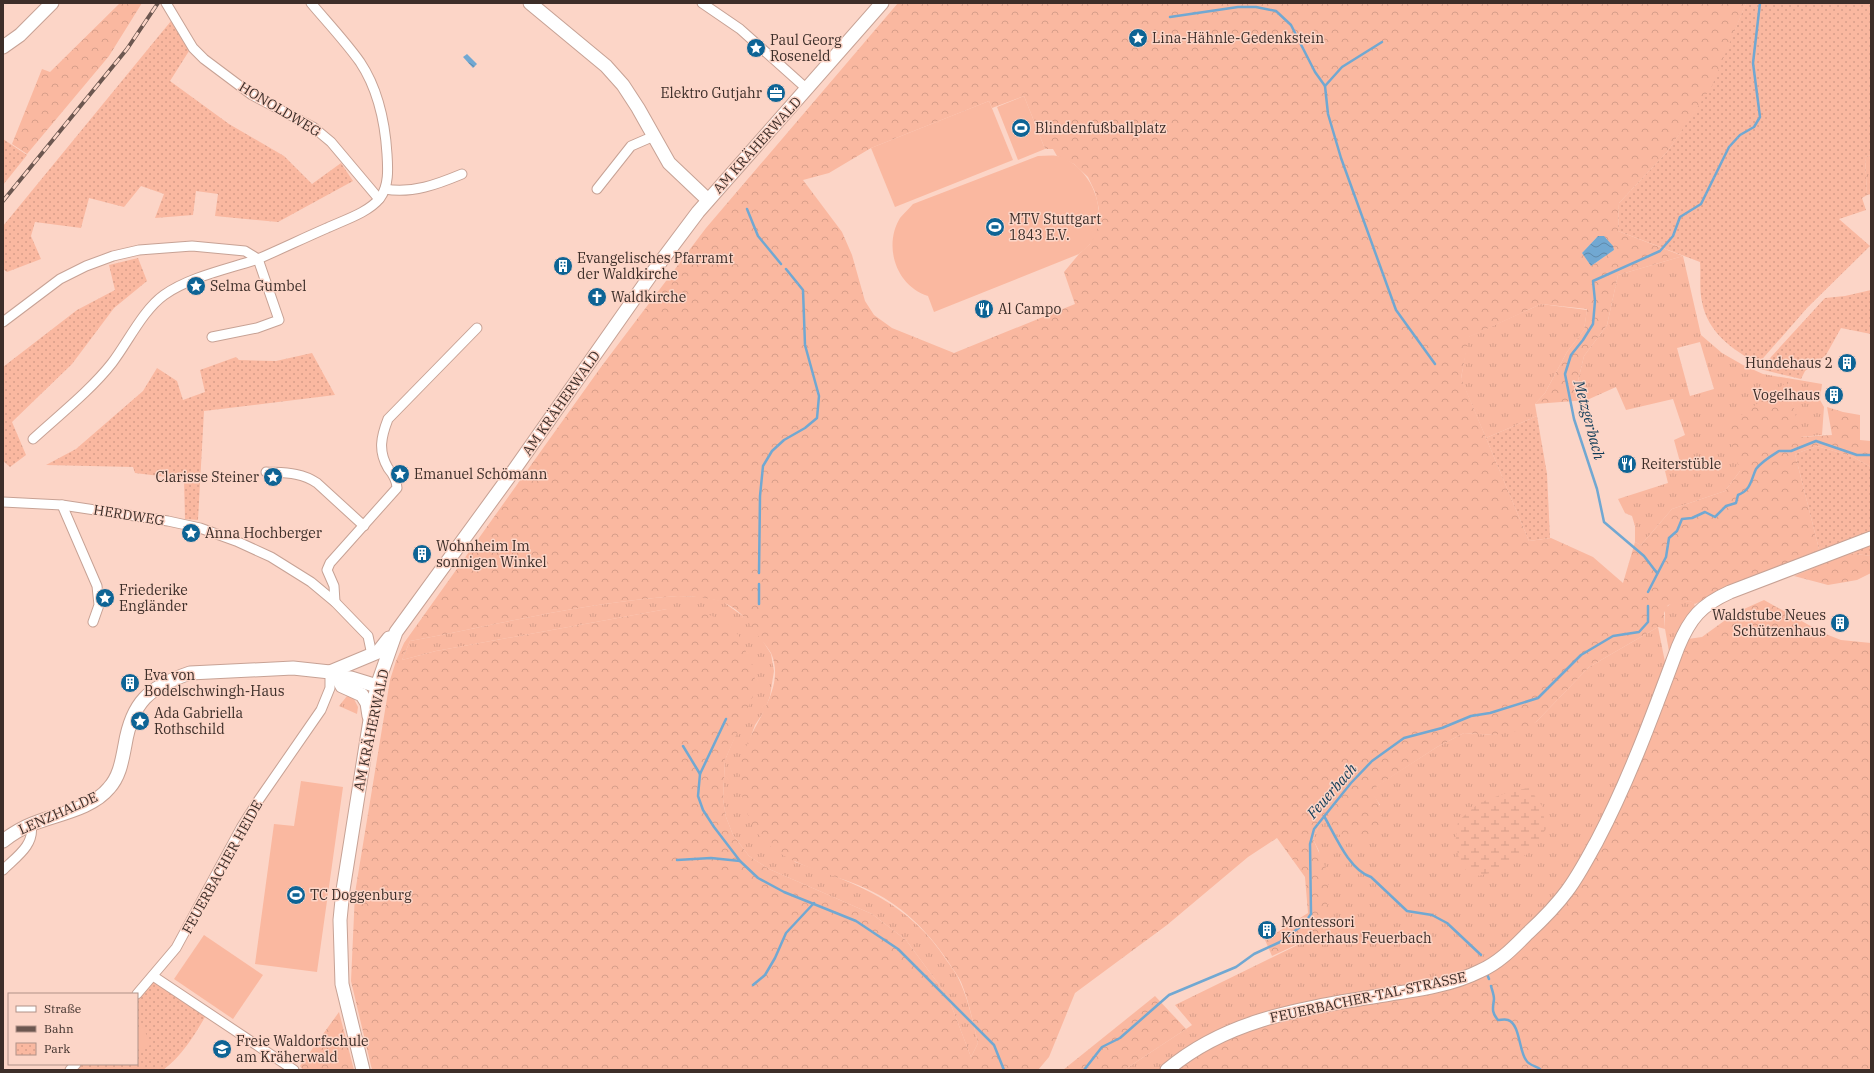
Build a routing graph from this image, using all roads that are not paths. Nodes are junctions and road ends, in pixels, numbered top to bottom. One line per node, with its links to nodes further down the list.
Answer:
1 (52, 3): 7 (main road)
2 (166, 3): 13 (street, HONOLDWEG)
3 (311, 3): 11 (street)
4 (530, 3): 9 (main road)
5 (702, 3): 8 (street)
6 (882, 3): 8 (main road, AM KRÄHERWALD)
7 (3, 47)
8 (807, 89): 14 (main road, AM KRÄHERWALD)
9 (654, 136): 12 (street); 14 (main road)
10 (462, 174): 11 (street)
11 (385, 189): 13 (street)
12 (597, 189)
13 (379, 199): 15 (street)
14 (708, 200): 27 (main road, AM KRÄHERWALD)
15 (258, 259): 16 (street); 18 (street); 19 (street)
16 (3, 322)
17 (477, 328): 23 (street)
18 (212, 337)
19 (32, 439)
20 (266, 472): 23 (street)
21 (3, 502): 22 (street, HERDWEG)
22 (62, 505): 25 (street, HERDWEG); 26 (street)
23 (364, 526): 25 (street)
24 (1871, 538): 40 (main road, FEUERBACHER-TAL-STRASSE)
25 (335, 602): 28 (street, HERDWEG)
26 (93, 622)
27 (395, 634): 28 (main road, LENZHALDE); 29 (main road, AM KRÄHERWALD)
28 (372, 655): 29 (main road); 30 (main road, LENZHALDE)
29 (383, 666): 31 (main road, AM KRÄHERWALD)
30 (334, 675): 31 (main road, LENZHALDE); 32 (main road); 33 (main road, LENZHALDE); 36 (street, FEUERBACHER HEIDE)
31 (377, 686): 32 (main road, AM KRÄHERWALD)
32 (370, 720): 39 (main road, AM KRÄHERWALD)
33 (31, 825): 34 (main road, LENZHALDE); 35 (street)
34 (3, 841)
35 (3, 870)
36 (153, 976): 37 (street, FEUERBACHER HEIDE); 38 (street)
37 (138, 993)
38 (294, 1070)
39 (363, 1070)
40 (1167, 1070)

